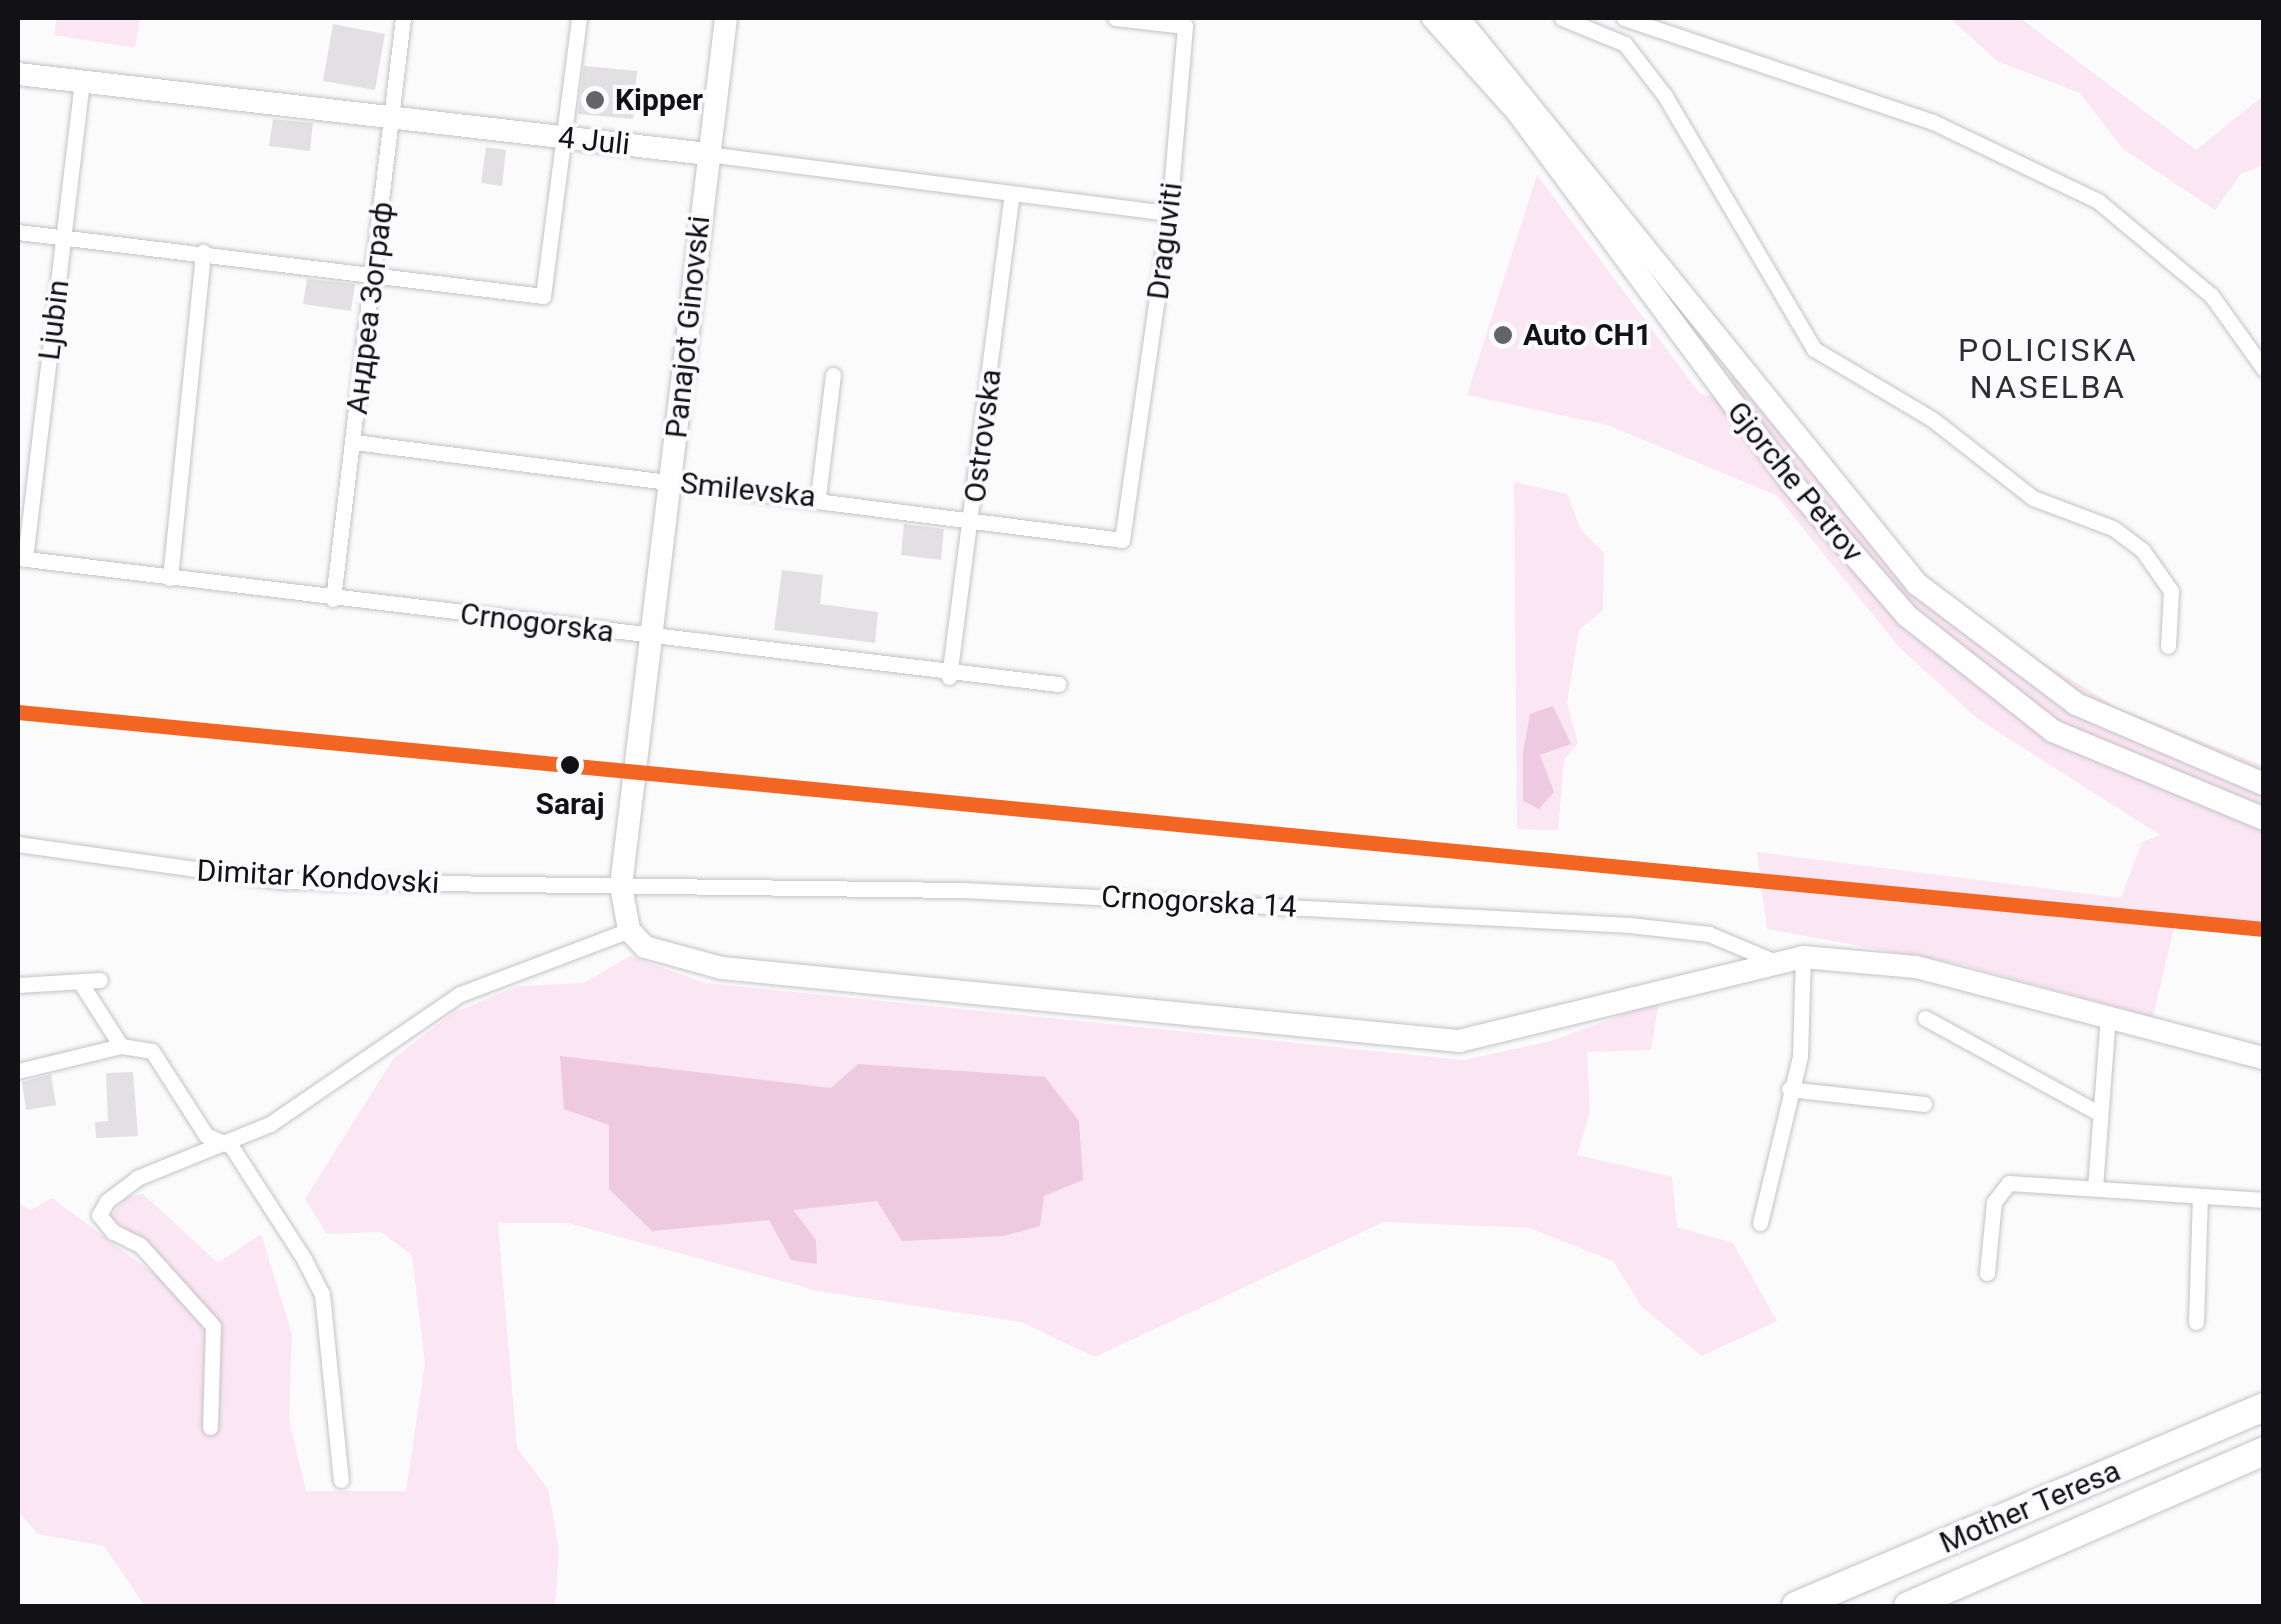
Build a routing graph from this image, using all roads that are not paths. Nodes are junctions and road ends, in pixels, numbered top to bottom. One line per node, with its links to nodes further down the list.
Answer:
1 (404, 18): 11 (street, Андреа Зограф)
2 (578, 18): 12 (street)
3 (726, 18): 13 (main road, Panajot Ginovski)
4 (1115, 18): 15 (street, Draguviti)
5 (1433, 18): 35 (main road, Gjorche Petrov)
6 (1458, 18): 34 (main road, Gjorche Petrov)
7 (1562, 18): 31 (street)
8 (1624, 18): 20 (street)
9 (18, 74): 10 (main road, 4 Juli)
10 (82, 82): 11 (main road, 4 Juli); 17 (street, Ljubin)
11 (392, 120): 12 (main road, 4 Juli); 19 (street, Андреа Зограф)
12 (561, 138): 13 (main road, 4 Juli); 19 (street)
13 (707, 154): 14 (street, 4 Juli); 23 (main road, Panajot Ginovski)
14 (1012, 194): 15 (street, 4 Juli); 25 (street, Ostrovska)
15 (1170, 213): 26 (street, Draguviti)
16 (18, 232): 17 (street)
17 (64, 237): 18 (street); 27 (street, Ljubin)
18 (204, 252): 19 (street); 28 (street)
19 (375, 276): 22 (street, Андреа Зограф)
20 (2264, 369)
21 (833, 376): 24 (street)
22 (354, 442): 23 (street, Smilevska); 29 (street, Андреа Зограф)
23 (670, 482): 24 (street, Smilevska); 30 (main road, Panajot Ginovski)
24 (818, 497): 25 (street, Smilevska)
25 (972, 520): 26 (street, Smilevska); 32 (street, Ostrovska)
26 (1129, 524)
27 (21, 558): 28 (street, Crnogorska)
28 (170, 578): 29 (street, Crnogorska)
29 (334, 599): 30 (street, Crnogorska)
30 (650, 636): 32 (street, Crnogorska); 37 (main road, Panajot Ginovski)
31 (2168, 646)
32 (949, 677): 33 (street, Crnogorska)
33 (1058, 684)
34 (2264, 784)
35 (2264, 819)
36 (18, 844): 37 (street, Dimitar Kondovski)
37 (621, 886): 38 (main road, Panajot Ginovski); 40 (street, Crnogorska 14)
38 (630, 930): 40 (main road); 52 (street)
39 (1803, 957): 40 (main road); 44 (main road); 49 (street)
40 (1772, 960)
41 (100, 980): 42 (street)
42 (82, 985): 43 (street); 46 (street)
43 (18, 986)
44 (2108, 1015): 47 (main road); 51 (street)
45 (1925, 1018): 51 (street)
46 (121, 1046): 48 (street); 52 (street)
47 (2264, 1058)
48 (18, 1071)
49 (1789, 1089): 50 (street); 56 (street)
50 (1924, 1104)
51 (2097, 1112): 53 (street)
52 (231, 1146): 60 (street); 62 (street)
53 (2095, 1188): 54 (street); 57 (street)
54 (2200, 1196): 55 (street); 58 (street)
55 (2264, 1200)
56 (1760, 1224)
57 (1987, 1273)
58 (2196, 1322)
59 (2264, 1407): 63 (highway, Mother Teresa)
60 (210, 1427)
61 (2264, 1451): 64 (highway, Mother Teresa)
62 (340, 1480)
63 (1796, 1606)
64 (1908, 1606)

